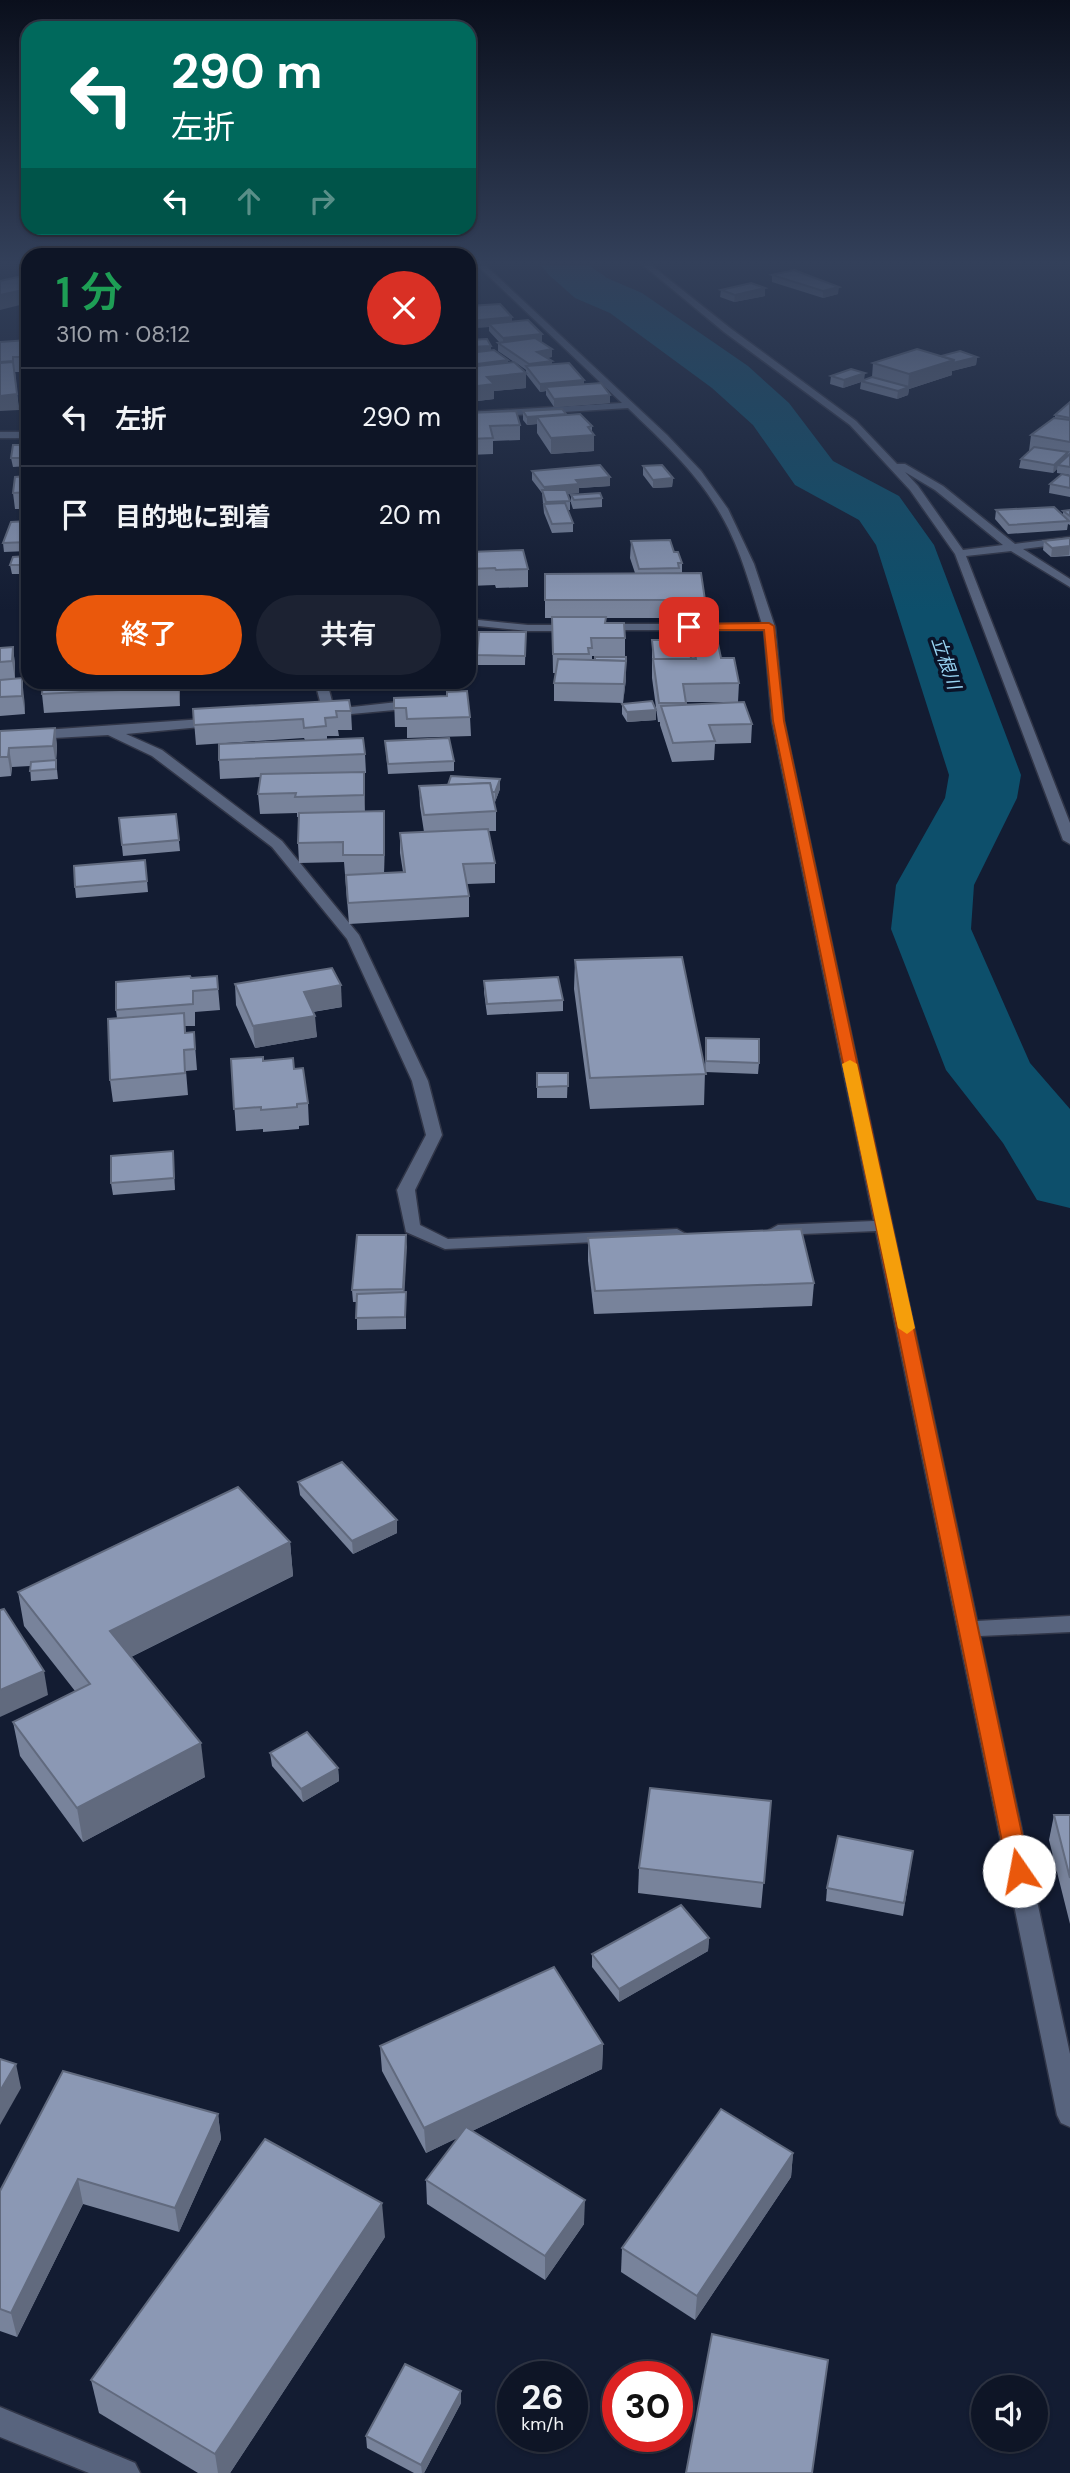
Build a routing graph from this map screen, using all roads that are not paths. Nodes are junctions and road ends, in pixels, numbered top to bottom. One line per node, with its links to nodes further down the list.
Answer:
1 (605, 380): 3 (street)
2 (795, 380): 7 (street)
3 (632, 405): 4 (street); 13 (street)
4 (476, 415)
5 (0, 435): 6 (street)
6 (21, 435)
7 (887, 458): 9 (street); 10 (street)
8 (1070, 540): 9 (street)
9 (1012, 547): 10 (street); 11 (street)
10 (960, 554): 23 (street)
11 (1070, 584)
12 (476, 623): 15 (street)
13 (769, 626): 14 (street); 24 (street)
14 (595, 627)
15 (582, 628)
16 (323, 689): 18 (street)
17 (432, 702): 18 (street)
18 (329, 713): 19 (street)
19 (302, 715)
20 (233, 721): 21 (street)
21 (110, 732): 22 (street); 26 (street)
22 (0, 737)
23 (1070, 840)
24 (883, 1226): 25 (street); 28 (street)
25 (760, 1231)
26 (691, 1234)
27 (1066, 1624): 28 (street)
28 (968, 1629): 29 (street)
29 (1070, 2115)
30 (0, 2422): 31 (street)
31 (125, 2473)

